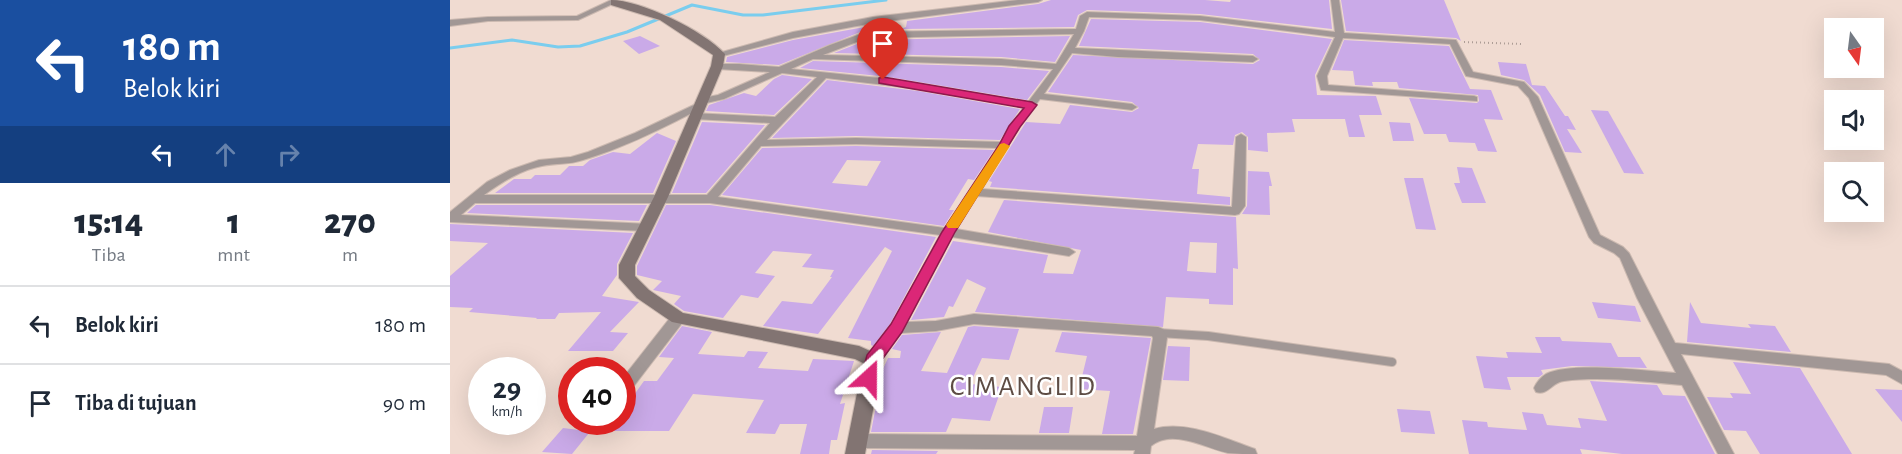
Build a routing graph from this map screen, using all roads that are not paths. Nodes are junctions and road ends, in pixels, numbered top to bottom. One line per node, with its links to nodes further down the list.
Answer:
1 (1038, 0): 10 (street)
2 (1335, 0): 6 (street)
3 (615, 1): 4 (street); 10 (street)
4 (450, 23)
5 (1080, 31): 6 (street); 7 (street); 8 (street)
6 (1340, 34): 14 (street); 33 (street)
7 (1069, 50): 9 (street); 11 (street)
8 (812, 56): 11 (street); 12 (street)
9 (1253, 59)
10 (718, 60): 12 (street); 17 (street)
11 (1058, 67): 15 (street)
12 (781, 71): 13 (street); 17 (street)
13 (825, 74): 15 (street); 18 (street)
14 (1474, 99)
15 (1034, 101): 16 (street); 21 (street)
16 (1132, 107)
17 (697, 109): 18 (street); 23 (street); 24 (street)
18 (778, 120): 20 (street)
19 (1241, 137): 22 (street)
20 (758, 143): 21 (street); 25 (street)
21 (1005, 145): 22 (street)
22 (974, 192): 28 (street)
23 (662, 197): 24 (street); 25 (street); 27 (street)
24 (473, 199): 26 (street)
25 (710, 199): 28 (street)
26 (450, 218): 27 (street)
27 (645, 227): 30 (street)
28 (948, 232): 29 (street); 31 (street)
29 (1069, 252)
30 (678, 318): 34 (street); 36 (street)
31 (897, 328): 32 (street); 34 (street)
32 (1158, 333): 35 (lane); 41 (street)
33 (1670, 348): 37 (street); 38 (street)
34 (873, 360): 40 (street)
35 (1392, 362)
36 (636, 373)
37 (1902, 378)
38 (1687, 380): 39 (street); 43 (street)
39 (1541, 388)
40 (858, 435): 41 (street)
41 (1142, 449): 42 (street)
42 (1249, 454)
43 (1726, 454)

